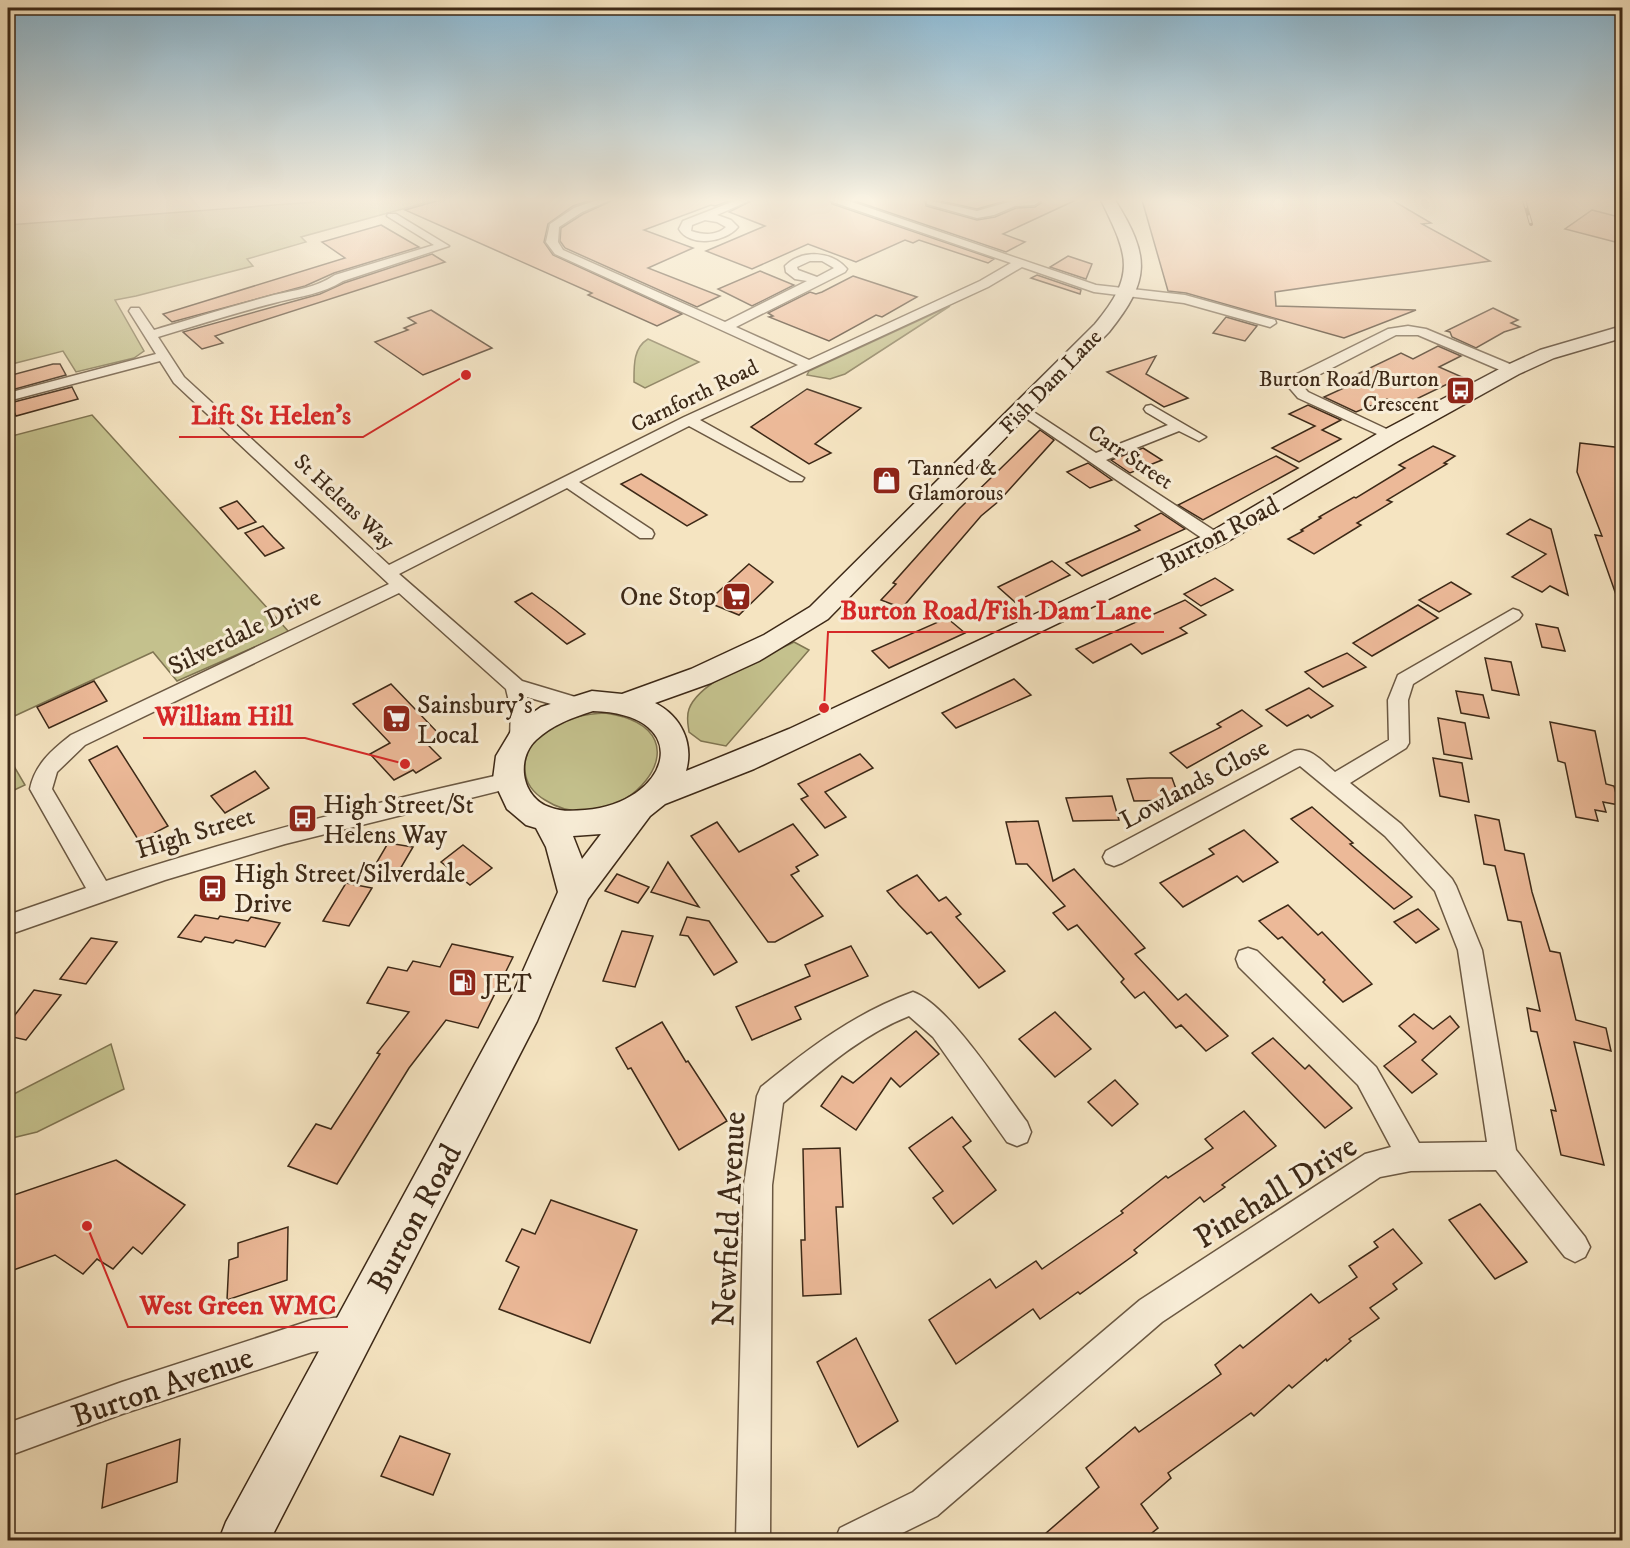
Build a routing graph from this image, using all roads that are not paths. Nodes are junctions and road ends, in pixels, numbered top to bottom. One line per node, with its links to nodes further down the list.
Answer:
1 (358, 272): 12 (street)
2 (604, 272): 10 (street)
3 (1004, 272): 14 (street, Carnforth Road)
4 (1050, 272): 7 (street)
5 (1132, 272): 7 (street, Fish Dam Lane)
6 (820, 281): 10 (street)
7 (1128, 293): 9 (street); 18 (street, Fish Dam Lane)
8 (135, 311): 12 (street, St Helens Way)
9 (1270, 322)
10 (726, 327): 14 (street)
11 (1623, 332): 15 (street, Burton Road)
12 (150, 335): 13 (street, St Helens Way)
13 (162, 356): 16 (street); 28 (street, St Helens Way)
14 (808, 365): 19 (street, Carnforth Road)
15 (1512, 370): 21 (street, Burton Road); 21 (street)
16 (8, 397)
17 (1151, 409): 20 (street)
18 (1022, 410): 23 (street, Carr Street); 30 (street, Fish Dam Lane)
19 (689, 420): 24 (street); 25 (street, Carnforth Road)
20 (1180, 426): 22 (street); 23 (street)
21 (1390, 436): 27 (street, Burton Road)
22 (1199, 437)
23 (1094, 459): 27 (street, Carr Street)
24 (796, 478)
25 (567, 481): 26 (street); 28 (street, Carnforth Road)
26 (646, 534)
27 (1215, 539): 36 (street, Burton Road)
28 (394, 579): 31 (street, St Helens Way); 42 (street, Silverdale Drive)
29 (1513, 615): 38 (street)
30 (694, 680): 32 (street, Fish Dam Lane); 34 (street, Fish Dam Lane)
31 (515, 686): 33 (street, St Helens Way); 35 (street)
32 (625, 703): 33 (street); 34 (street)
33 (575, 704): 35 (street)
34 (668, 732): 36 (street); 39 (street)
35 (520, 738): 37 (street)
36 (744, 762): 39 (street, Burton Road)
37 (507, 781): 40 (street); 42 (street, High Street)
38 (1335, 782): 41 (street, Lowlands Close); 47 (street)
39 (647, 802): 40 (street); 43 (street, Burton Road)
40 (547, 820): 43 (street)
41 (1114, 857)
42 (100, 891): 44 (street, High Street)
43 (575, 892): 50 (street, Burton Road)
44 (8, 925)
45 (1248, 959): 48 (street)
46 (1017, 1132): 53 (street, Newfield Avenue)
47 (1503, 1156): 48 (street, Pinehall Drive); 49 (street)
48 (1411, 1157): 54 (street, Pinehall Drive)
49 (1575, 1247)
50 (354, 1332): 51 (street, Burton Avenue); 52 (street, Burton Road)
51 (8, 1440)
52 (244, 1540)
53 (753, 1540)
54 (852, 1540)

